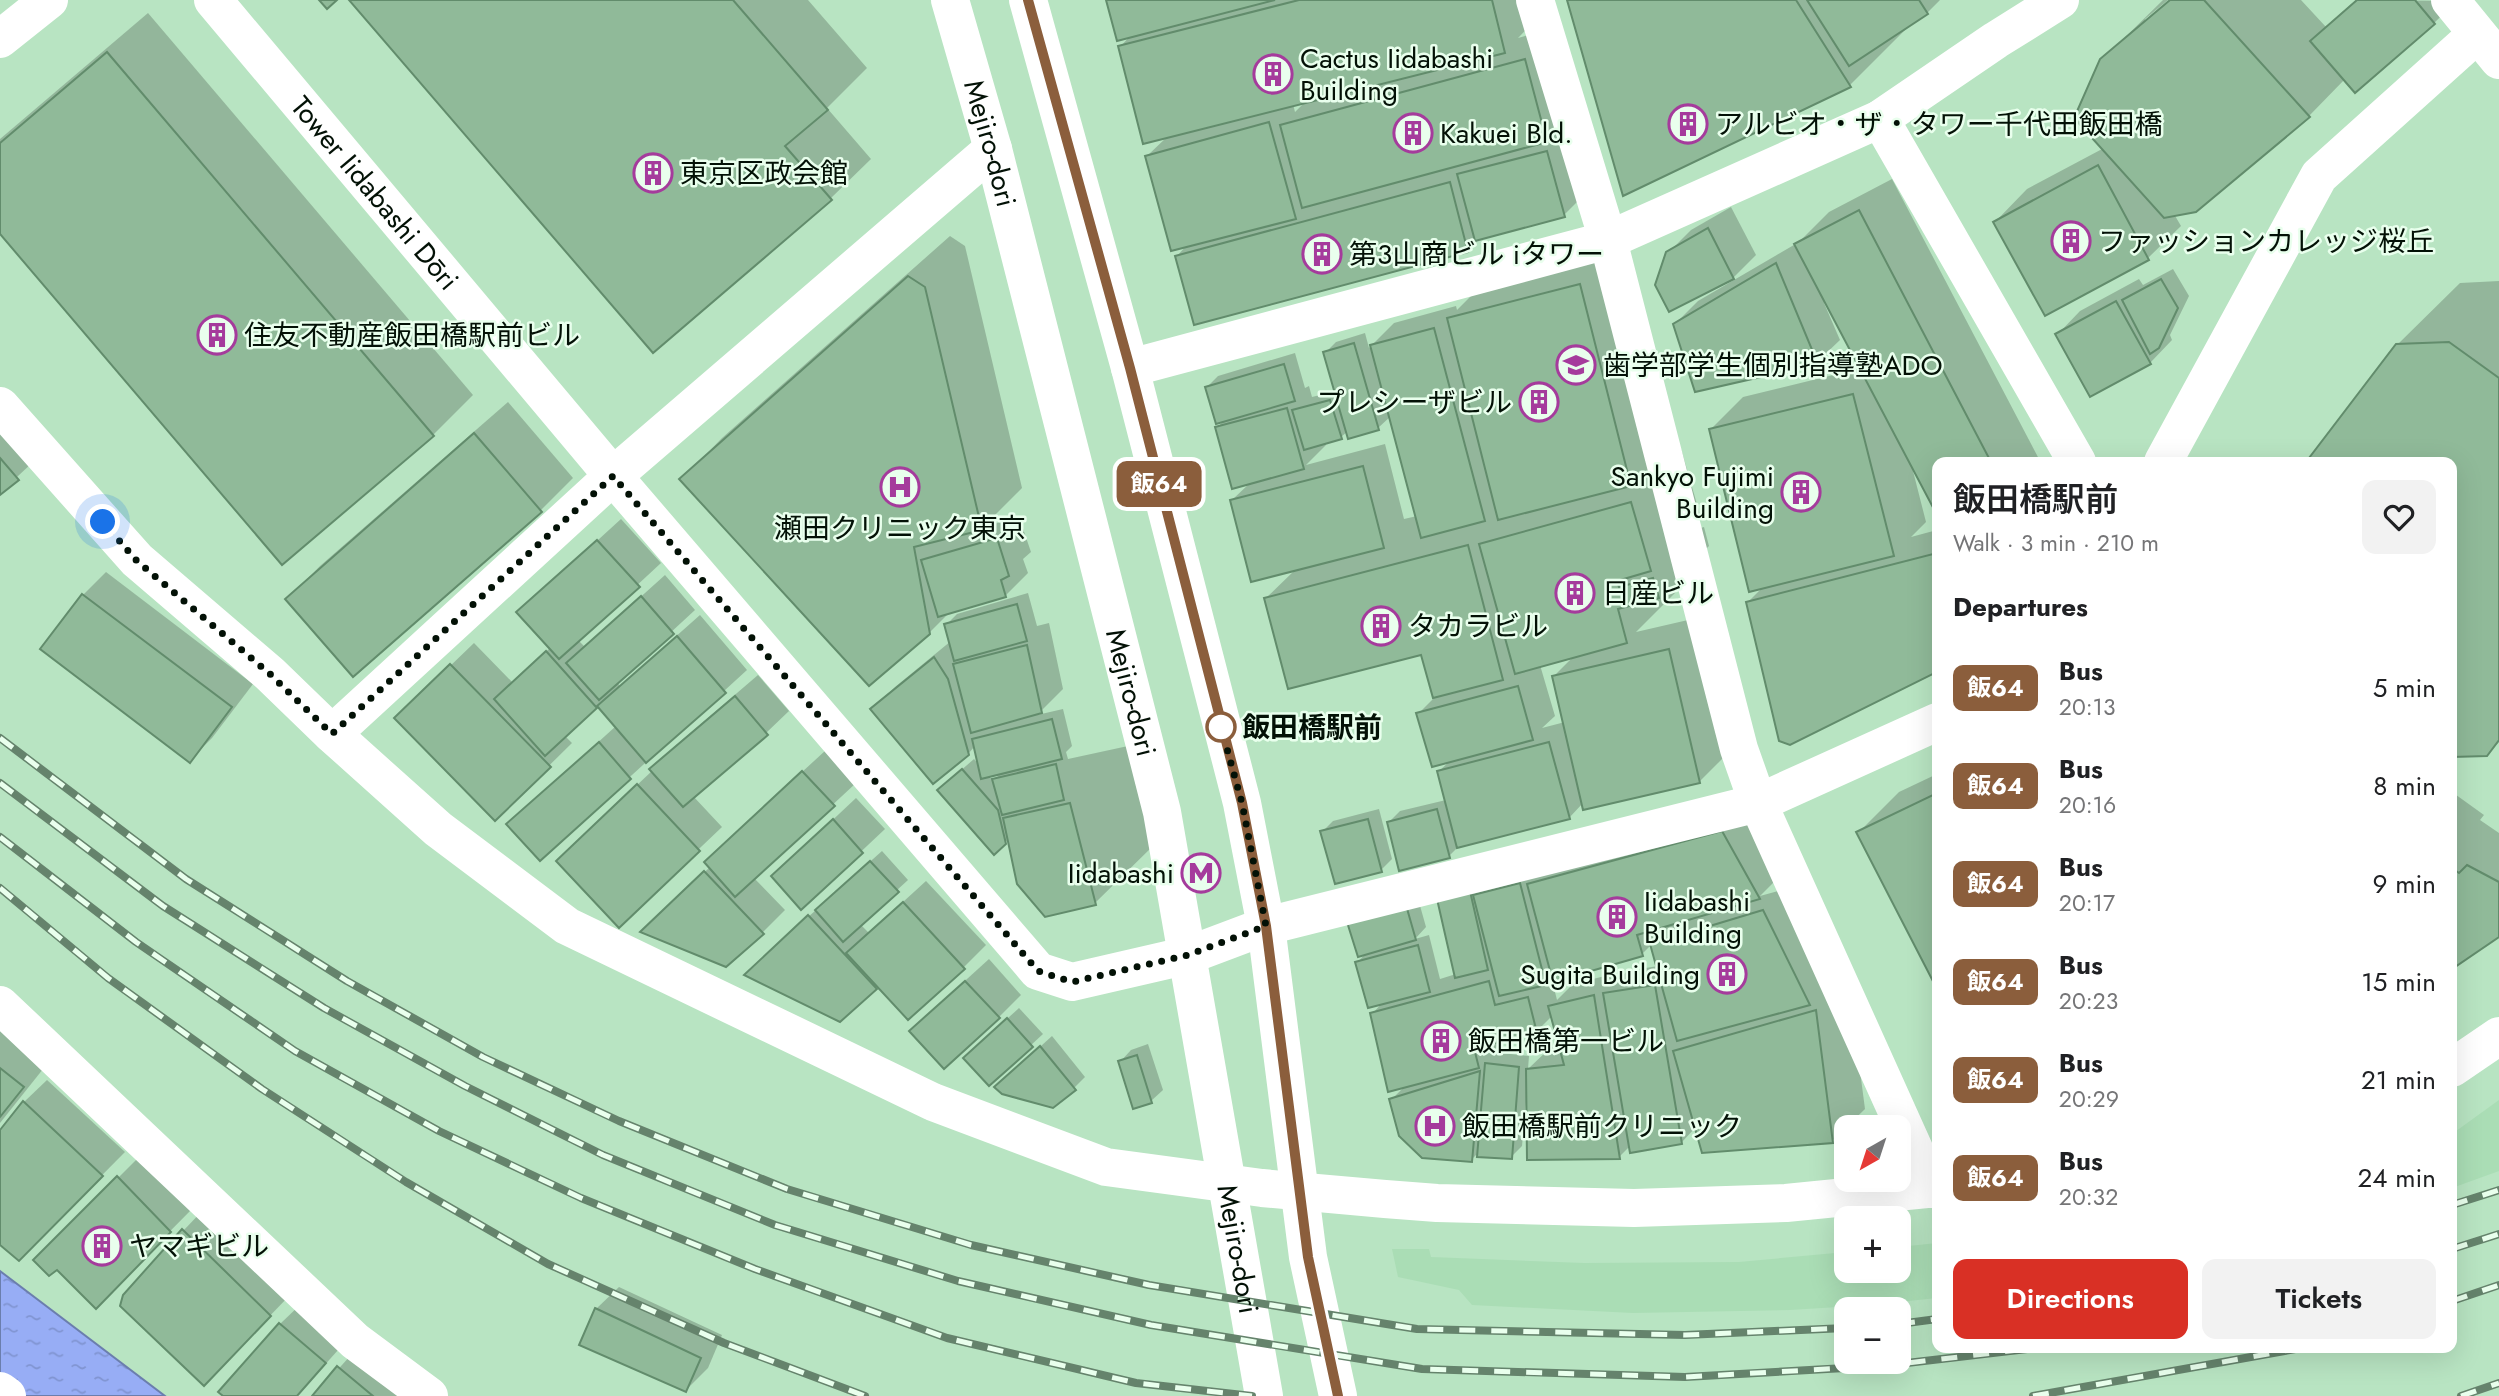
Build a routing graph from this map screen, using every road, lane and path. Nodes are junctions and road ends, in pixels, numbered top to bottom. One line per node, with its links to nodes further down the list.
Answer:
1 (49, 0): 8 (main road)
2 (213, 0): 17 (main road, Tower Iidabashi Dōri)
3 (950, 0): 11 (main road, Mejiro-dori)
4 (1028, 0): 13 (main road)
5 (1535, 0): 12 (main road)
6 (2060, 0): 10 (main road)
7 (2450, 0): 9 (main road)
8 (0, 39)
9 (2488, 47): 16 (main road)
10 (1880, 119): 12 (main road); 15 (main road)
11 (993, 149): 17 (main road); 22 (main road, Mejiro-dori)
12 (1608, 240): 13 (main road); 20 (main road)
13 (1130, 368): 21 (main road)
14 (0, 406): 19 (main road)
15 (2074, 457)
16 (2166, 457)
17 (613, 476): 19 (main road); 22 (main road, Tower Iidabashi Dōri)
18 (1932, 724): 20 (main road, Tower Iidabashi Dōri)
19 (332, 734): 27 (main road)
20 (1758, 803): 21 (main road, Tower Iidabashi Dōri); 26 (main road)
21 (1266, 926): 22 (main road, Tower Iidabashi Dōri); 29 (main road)
22 (1188, 955): 27 (main road, Mejiro-dori)
23 (0, 1005): 32 (main road)
24 (2499, 1036): 25 (main road)
25 (2457, 1065)
26 (1932, 1182)
27 (1227, 1184): 29 (main road); 33 (main road, Mejiro-dori)
28 (1932, 1189): 29 (main road)
29 (1300, 1191): 34 (main road)
30 (0, 1391): 31 (main road)
31 (7, 1396)
32 (429, 1396)
33 (1264, 1396)
34 (1338, 1396)

